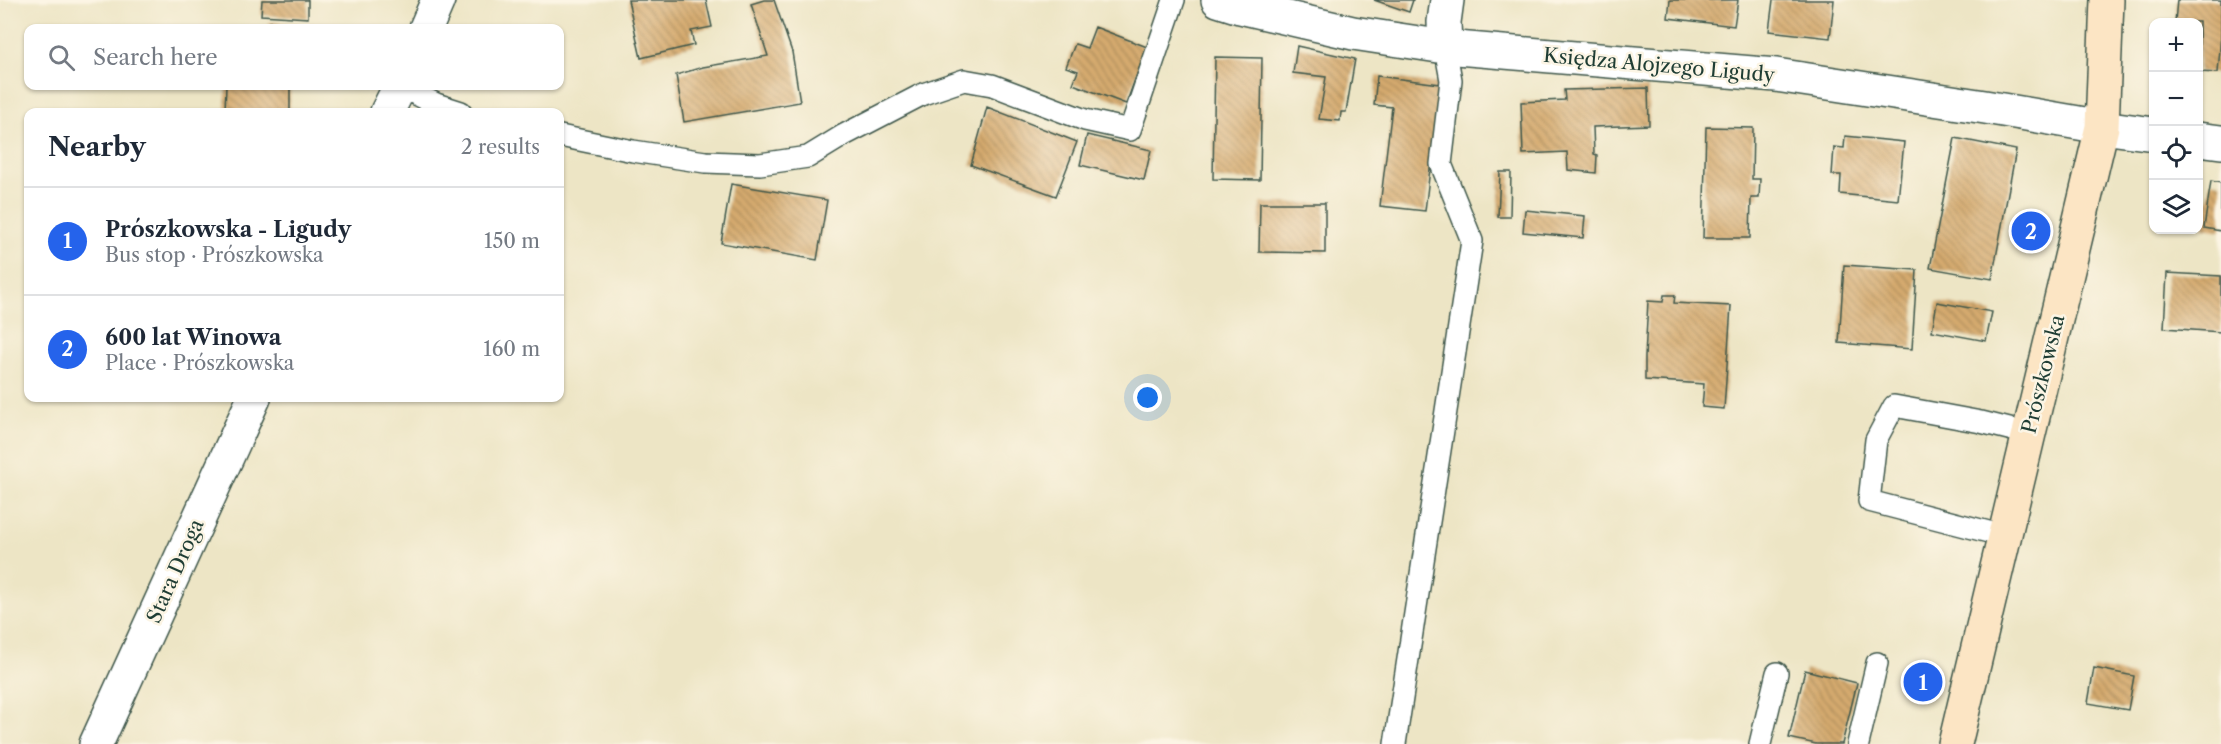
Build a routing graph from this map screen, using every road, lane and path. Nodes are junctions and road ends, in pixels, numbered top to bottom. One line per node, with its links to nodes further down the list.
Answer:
1 (438, 0): 6 (street)
2 (1174, 0): 14 (lane)
3 (1218, 0): 7 (street, Księdza Alojzego Ligudy)
4 (1447, 0): 7 (street)
5 (2107, 0): 12 (main road, Prószkowska)
6 (428, 24)
7 (1445, 47): 12 (street, Księdza Alojzego Ligudy); 23 (lane)
8 (398, 90): 10 (street)
9 (408, 90): 11 (lane)
10 (389, 108)
11 (448, 108)
12 (2102, 128): 13 (street, Księdza Alojzego Ligudy); 18 (main road, Prószkowska)
13 (2149, 133)
14 (564, 137)
15 (2203, 140): 16 (street)
16 (2221, 142)
17 (252, 402): 22 (street, Stara Droga)
18 (2029, 434): 19 (main road, Prószkowska); 19 (lane)
19 (2004, 536): 26 (main road, Prószkowska)
20 (1878, 663): 25 (lane)
21 (1777, 673): 24 (lane)
22 (96, 744)
23 (1395, 744)
24 (1760, 744)
25 (1858, 744)
26 (1955, 744)

